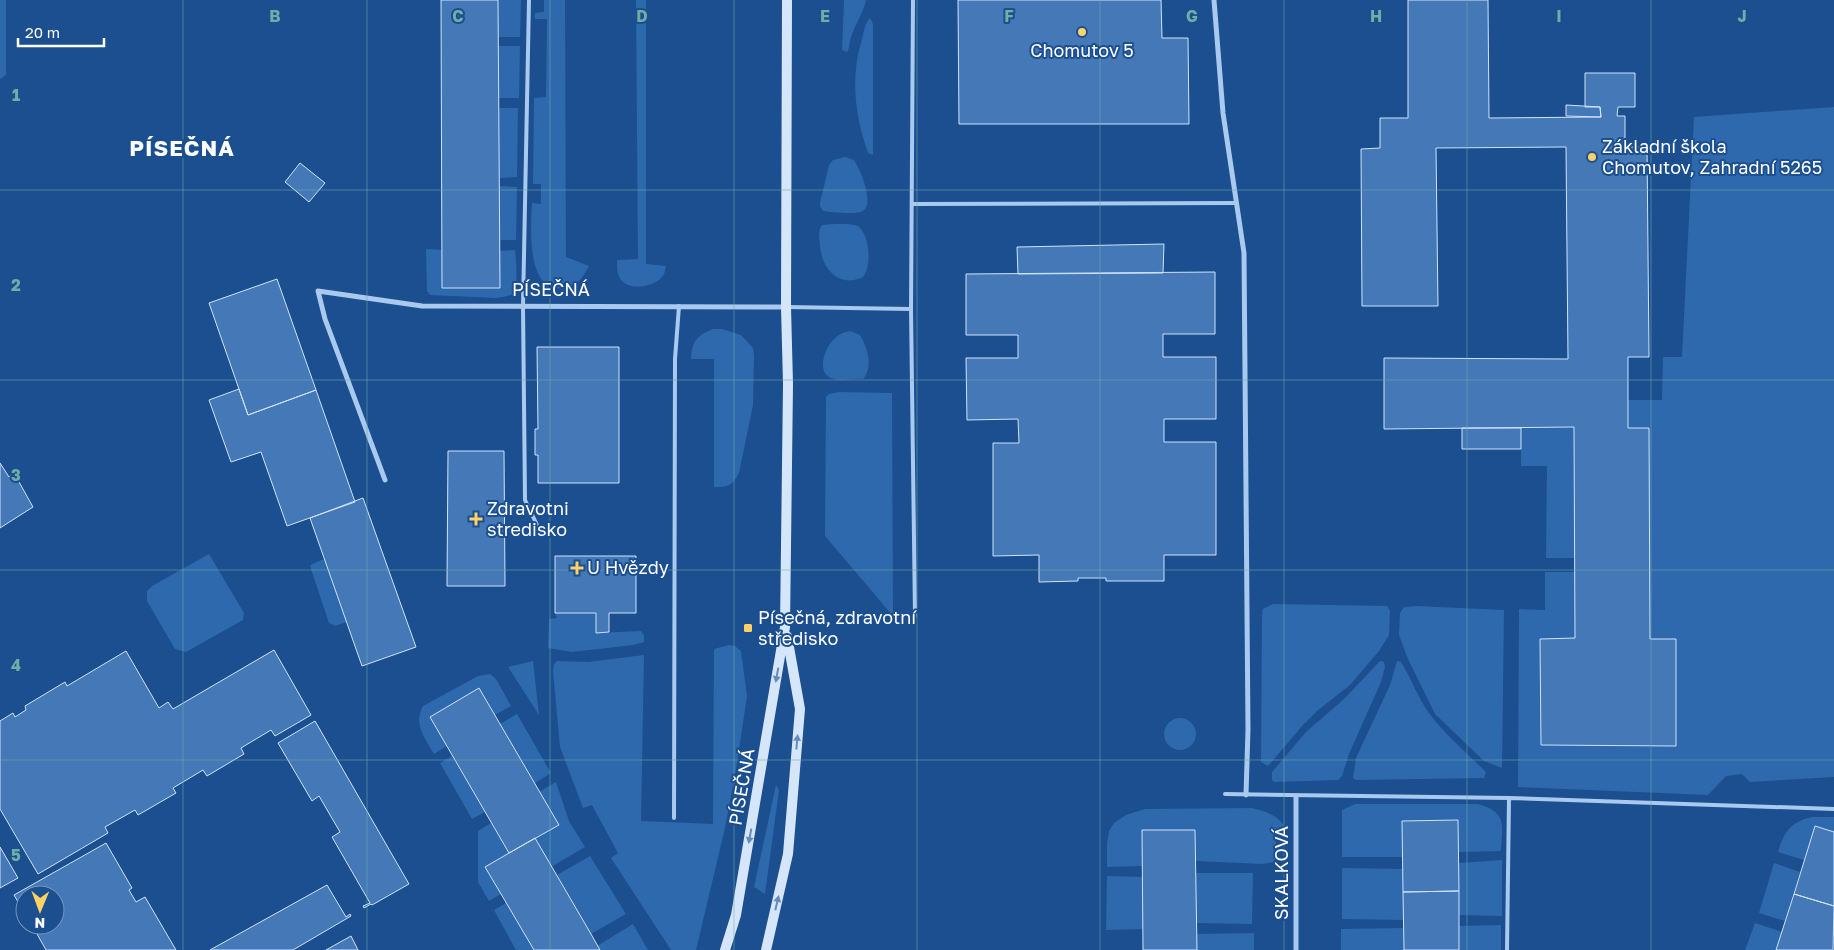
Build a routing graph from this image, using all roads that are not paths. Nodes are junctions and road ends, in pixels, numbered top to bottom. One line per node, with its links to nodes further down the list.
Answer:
1 (529, 0): 7 (lane)
2 (787, 0): 9 (street, PÍSEČNÁ)
3 (913, 0): 6 (lane)
4 (1214, 0): 5 (street)
5 (1236, 202): 6 (lane); 16 (street)
6 (912, 204): 10 (lane)
7 (523, 306): 8 (street, PÍSEČNÁ); 11 (street, PÍSEČNÁ); 12 (lane)
8 (679, 306): 9 (street, PÍSEČNÁ); 20 (lane)
9 (786, 307): 10 (lane); 14 (street, PÍSEČNÁ)
10 (911, 309): 13 (lane)
11 (385, 480)
12 (538, 527)
13 (915, 616)
14 (785, 627): 21 (street, PÍSEČNÁ, one-way to 21); 22 (street, PÍSEČNÁ, one-way to 14)
15 (1225, 794): 16 (lane)
16 (1246, 795): 17 (lane)
17 (1296, 796): 18 (lane); 23 (street, SKALKOVÁ)
18 (1508, 798): 19 (lane); 24 (lane)
19 (1834, 809)
20 (674, 818)
21 (725, 950)
22 (766, 950)
23 (1296, 950)
24 (1508, 950)

